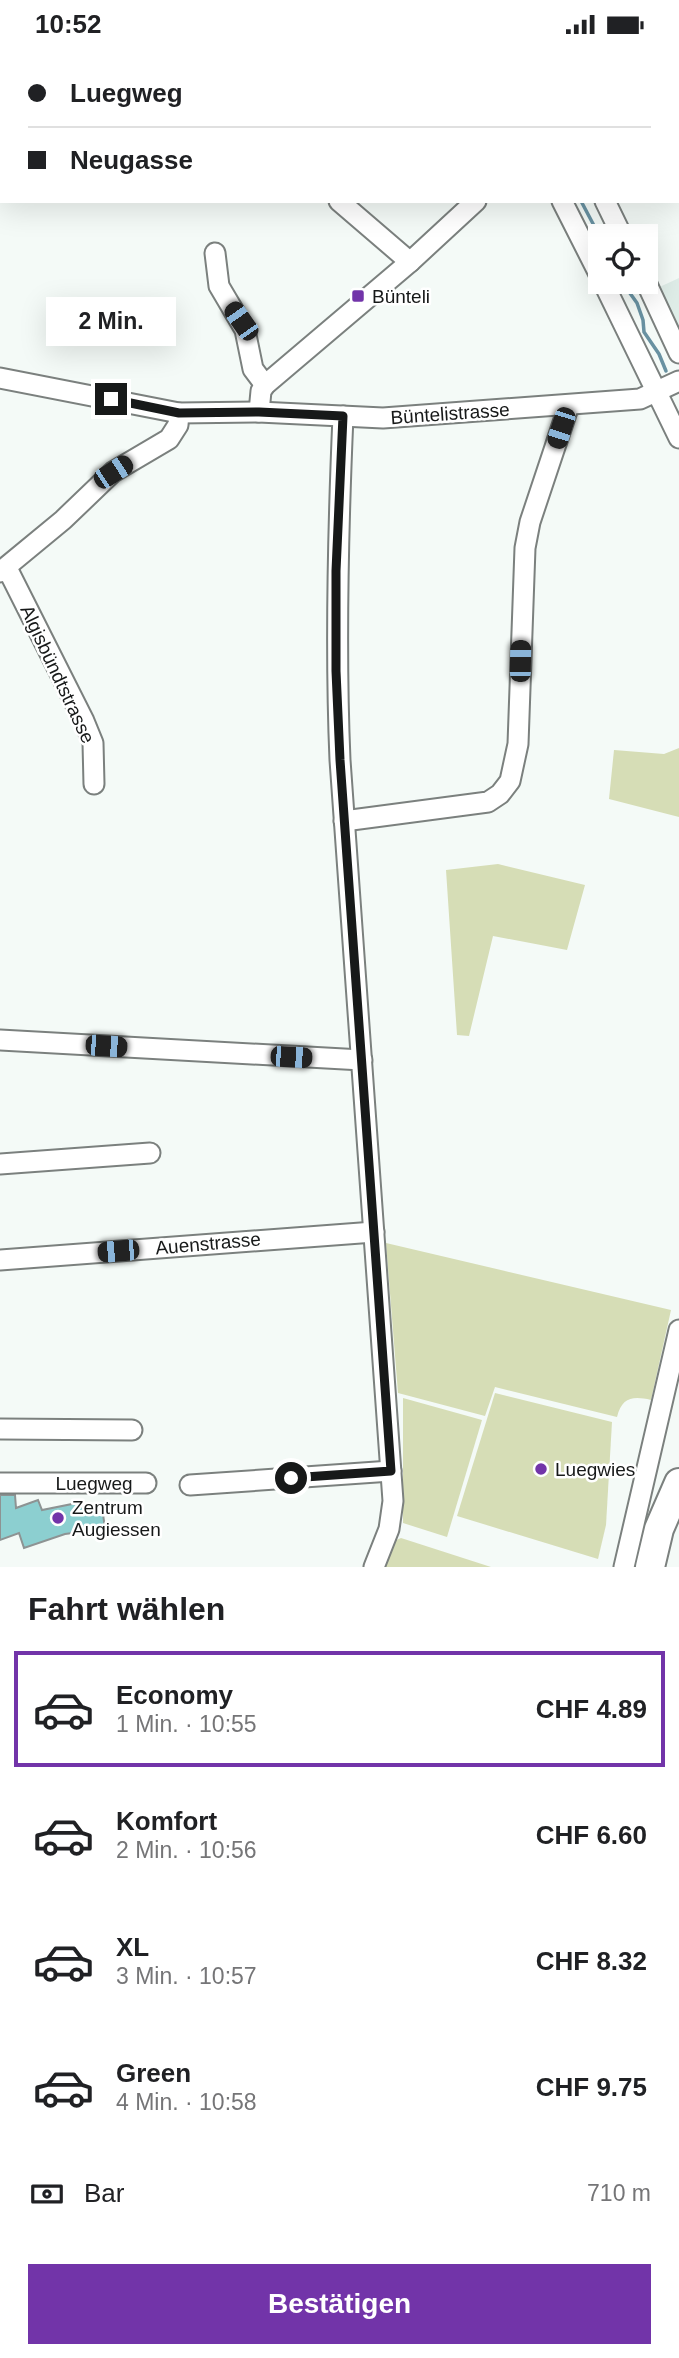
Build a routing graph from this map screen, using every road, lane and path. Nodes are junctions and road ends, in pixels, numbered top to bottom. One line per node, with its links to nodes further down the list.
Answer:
1 (341, 203): 8 (street)
2 (474, 203): 8 (street)
3 (563, 203): 7 (street)
4 (606, 203): 5 (street)
5 (616, 224)
6 (215, 253): 14 (street)
7 (588, 253)
8 (410, 262): 14 (street)
9 (609, 294): 15 (street)
10 (652, 294): 11 (street)
11 (679, 353)
12 (0, 378): 18 (street, Büntelistrasse)
13 (679, 381): 15 (street, Büntelistrasse)
14 (265, 385): 17 (street)
15 (656, 392): 16 (street, Büntelistrasse); 20 (street)
16 (569, 405): 19 (street, Büntelistrasse); 23 (street)
17 (259, 412): 18 (street, Büntelistrasse); 19 (street, Büntelistrasse)
18 (179, 413): 21 (street)
19 (343, 416): 23 (street)
20 (679, 438)
21 (4, 570): 22 (street, Algisbündtstrasse)
22 (94, 784)
23 (344, 821): 25 (street)
24 (0, 1040): 25 (street)
25 (362, 1060): 28 (street)
26 (150, 1153): 27 (street)
27 (0, 1164)
28 (374, 1232): 29 (street, Auenstrasse); 33 (street)
29 (0, 1260)
30 (679, 1330): 40 (street)
31 (0, 1429): 32 (street)
32 (132, 1430)
33 (391, 1471): 37 (street); 39 (street)
34 (0, 1483): 35 (street, Luegweg)
35 (146, 1483)
36 (679, 1483): 41 (highway)
37 (190, 1485)
38 (679, 1494): 42 (highway)
39 (374, 1567)
40 (624, 1567)
41 (650, 1567)
42 (661, 1567)

